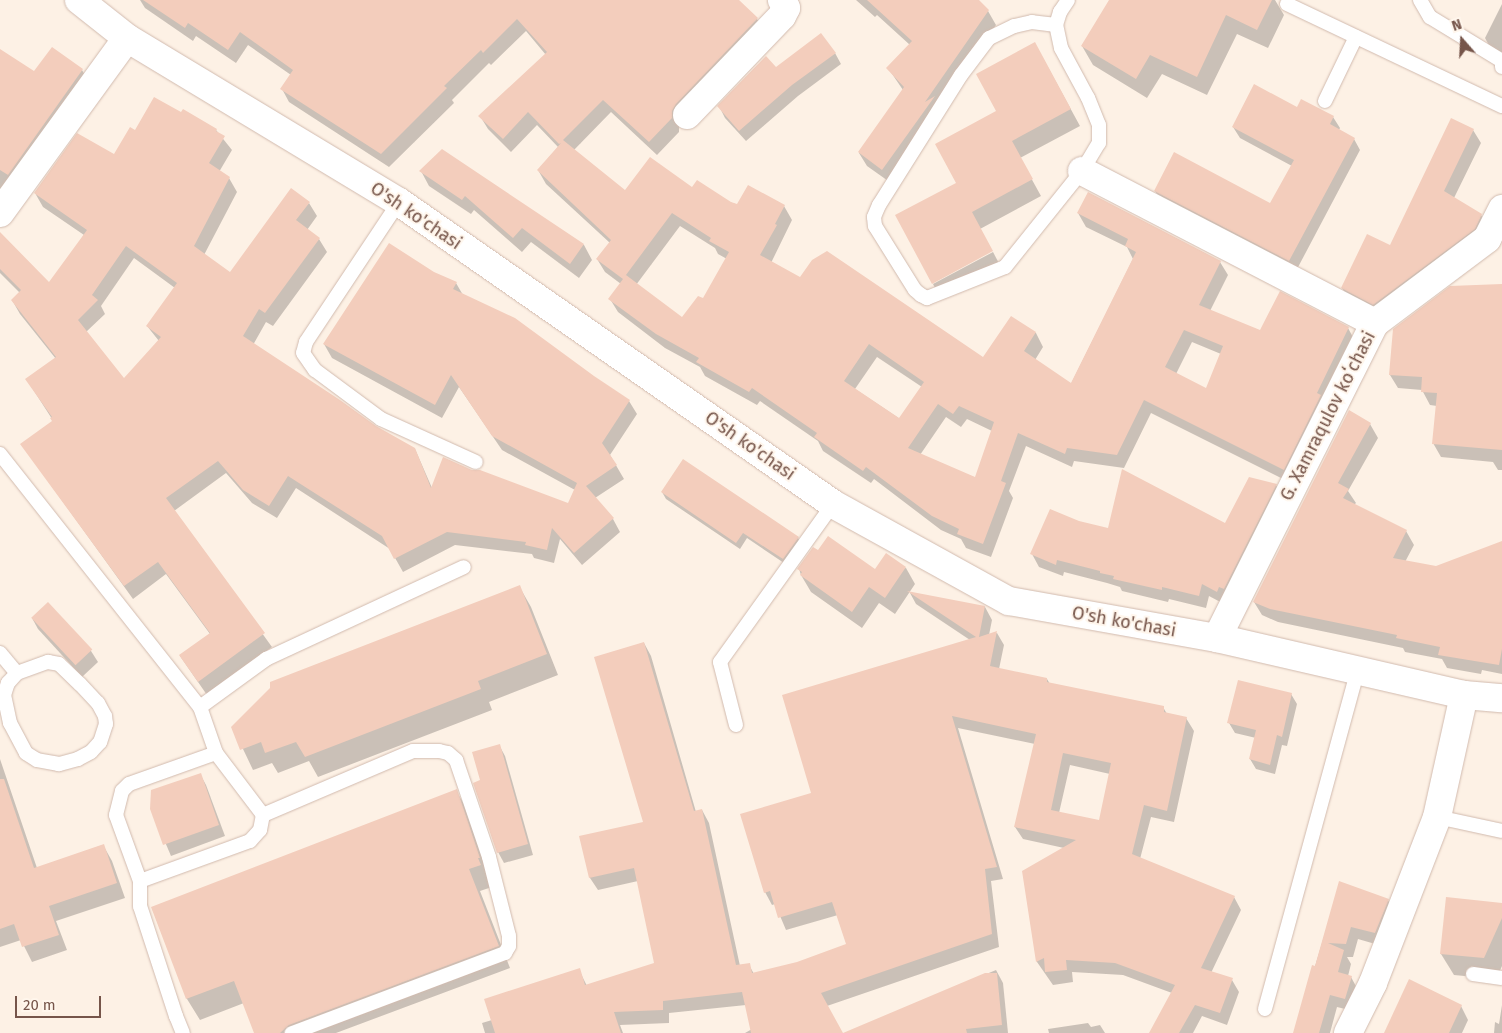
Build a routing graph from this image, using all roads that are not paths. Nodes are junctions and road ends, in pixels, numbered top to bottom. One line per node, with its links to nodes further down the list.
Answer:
1 (79, 0): 8 (street, O'sh ko'chasi)
2 (782, 0): 12 (street)
3 (1068, 0): 6 (lane)
4 (1420, 0): 9 (lane)
5 (1287, 4): 7 (lane)
6 (1056, 25): 13 (lane); 13 (lane)
7 (1356, 37): 10 (lane); 11 (lane)
8 (127, 38): 14 (street, O'sh ko'chasi); 16 (street)
9 (1502, 67)
10 (1325, 102)
11 (1502, 106)
12 (687, 115)
13 (1082, 171): 17 (street)
14 (399, 202): 19 (lane); 20 (street, O'sh ko'chasi)
15 (1502, 209): 17 (street, G. Xamraqulov koʻchasi)
16 (0, 213)
17 (1375, 323): 22 (street, G. Xamraqulov koʻchasi)
18 (0, 454): 28 (lane)
19 (476, 462)
20 (833, 504): 22 (street, O'sh ko'chasi); 29 (lane)
21 (464, 567): 28 (lane)
22 (1217, 638): 24 (street, O'sh ko'chasi)
23 (0, 653): 25 (lane)
24 (1358, 669): 26 (street, O'sh ko'chasi); 37 (lane)
25 (17, 673): 25 (lane)
26 (1464, 695): 27 (street, O'sh ko'chasi); 32 (street)
27 (1502, 698)
28 (200, 707): 30 (lane)
29 (736, 725)
30 (216, 753): 31 (lane); 34 (lane)
31 (262, 814): 34 (lane); 39 (lane)
32 (1437, 817): 33 (lane); 40 (street)
33 (1502, 831)
34 (140, 881): 38 (lane)
35 (1473, 974): 36 (lane)
36 (1502, 978)
37 (1265, 1009)
38 (183, 1033)
39 (292, 1033)
40 (1348, 1033)

